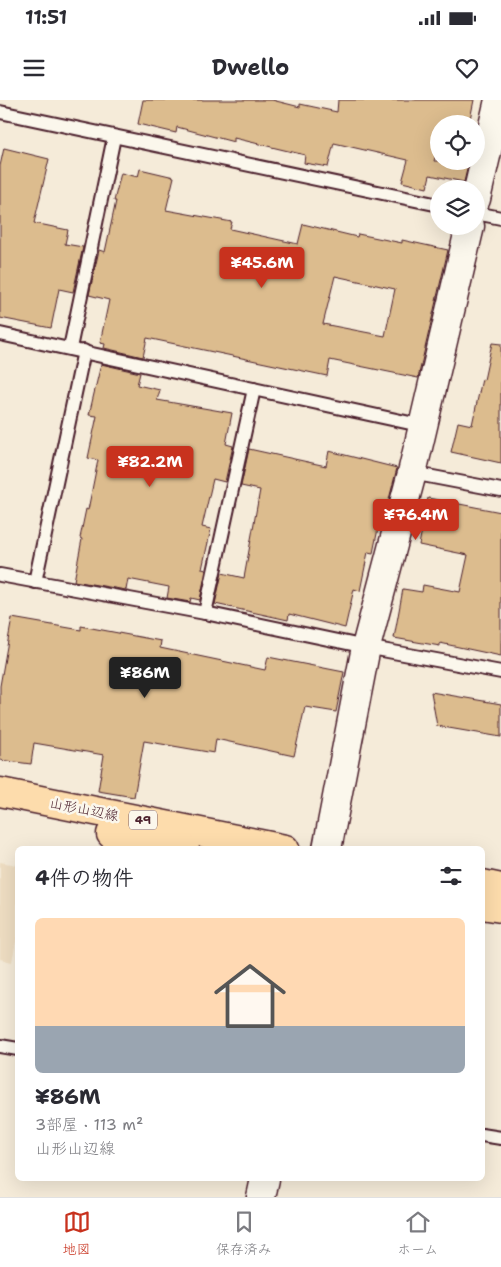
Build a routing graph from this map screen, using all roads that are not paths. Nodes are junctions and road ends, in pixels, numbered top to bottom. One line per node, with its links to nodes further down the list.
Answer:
1 (499, 100): 4 (street)
2 (0, 112): 3 (lane)
3 (114, 137): 5 (lane); 10 (lane)
4 (480, 180)
5 (430, 203)
6 (485, 215): 7 (lane)
7 (501, 218)
8 (468, 235): 13 (street)
9 (0, 334): 10 (lane)
10 (70, 348): 11 (lane)
11 (84, 351): 12 (lane); 17 (lane)
12 (254, 389): 13 (lane); 18 (lane)
13 (424, 426): 14 (street)
14 (412, 474): 15 (lane); 19 (street)
15 (501, 490)
16 (0, 575): 17 (lane)
17 (35, 582): 18 (lane)
18 (206, 613): 19 (lane)
19 (366, 647): 20 (lane); 25 (street)
20 (501, 672)
21 (0, 792): 24 (main road, 山形山辺線 / 49)
22 (0, 811): 23 (main road, 山形山辺線 / 49)
23 (170, 846)
24 (270, 846)
25 (328, 846)
26 (485, 885): 27 (main road)
27 (501, 888)
28 (485, 905): 29 (main road)
29 (501, 908)
30 (0, 1046): 31 (lane)
31 (15, 1048)
32 (485, 1135): 33 (lane)
33 (501, 1138)
34 (265, 1181): 35 (street)
35 (262, 1197)

